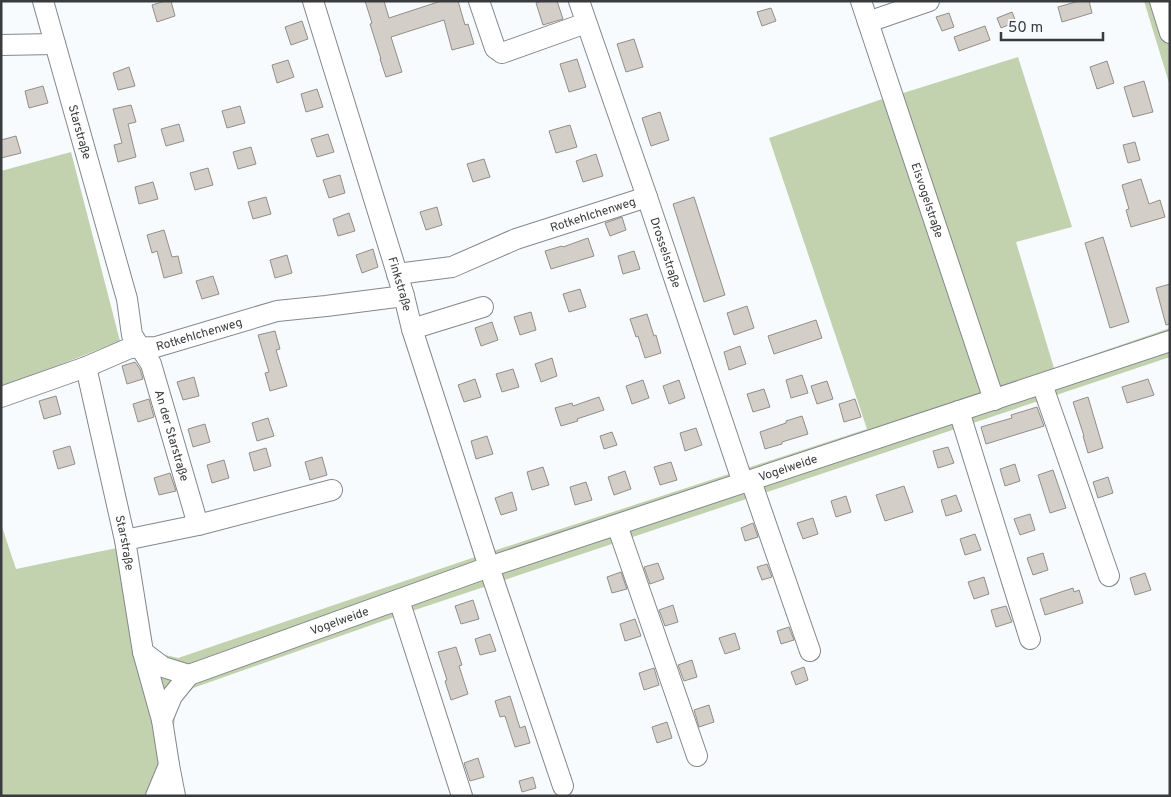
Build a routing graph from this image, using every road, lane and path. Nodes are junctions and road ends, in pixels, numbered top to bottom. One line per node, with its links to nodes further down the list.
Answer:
1 (43, 1): 11 (street, Starstraße)
2 (313, 1): 14 (street, Finkstraße)
3 (480, 1): 9 (street)
4 (579, 1): 9 (street, Drosselstraße)
5 (861, 1): 8 (street, Eisvogelstraße)
6 (929, 1): 8 (street)
7 (1160, 1): 10 (street)
8 (868, 22): 23 (street, Eisvogelstraße)
9 (586, 23): 13 (street, Drosselstraße)
10 (1170, 34)
11 (55, 44): 12 (street); 19 (street, Starstraße)
12 (1, 45)
13 (647, 197): 14 (street, Rotkehlchenweg); 25 (street, Drosselstraße)
14 (397, 274): 15 (street, Finkstraße)
15 (404, 296): 17 (street, Finkstraße); 19 (street, Rotkehlchenweg)
16 (483, 307): 17 (street)
17 (412, 329): 30 (street, Finkstraße)
18 (1170, 341): 21 (street, Vogelweide)
19 (141, 348): 20 (street, Rotkehlchenweg); 27 (street, An der Starstraße)
20 (86, 367): 22 (street, Rotkehlchenweg); 29 (street, Starstraße)
21 (1042, 384): 23 (street, Vogelweide); 31 (street)
22 (1, 396)
23 (994, 400): 24 (street, Vogelweide)
24 (959, 411): 25 (street, Vogelweide); 33 (street)
25 (747, 482): 28 (street, Vogelweide); 34 (street, Drosselstraße)
26 (332, 490): 27 (street)
27 (198, 525): 29 (street)
28 (617, 525): 30 (street, Vogelweide); 38 (street)
29 (125, 540): 35 (street, Starstraße)
30 (489, 568): 32 (street, Vogelweide); 40 (street, Finkstraße)
31 (1109, 576)
32 (399, 600): 36 (street, Vogelweide); 43 (street)
33 (1030, 638)
34 (810, 651)
35 (143, 652): 36 (street); 37 (street, Starstraße)
36 (189, 675): 37 (street)
37 (162, 720): 39 (street)
38 (697, 756)
39 (169, 765): 41 (street); 42 (street)
40 (563, 786)
41 (156, 796)
42 (175, 796)
43 (462, 796)

